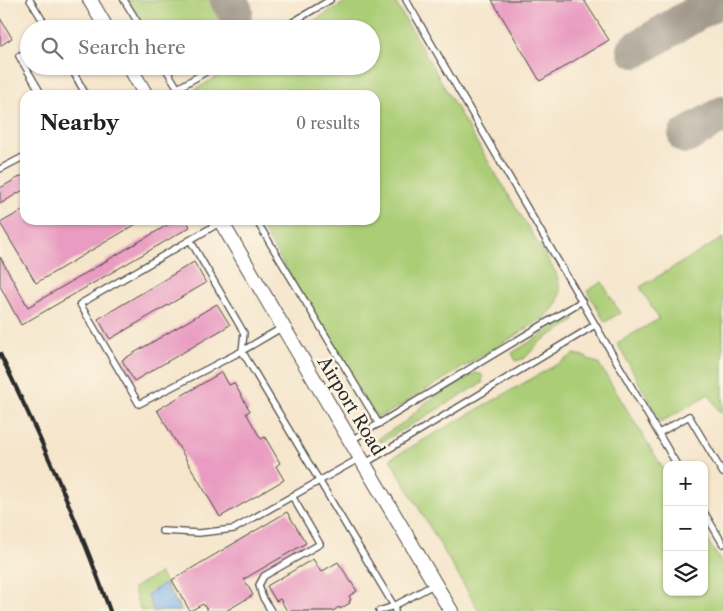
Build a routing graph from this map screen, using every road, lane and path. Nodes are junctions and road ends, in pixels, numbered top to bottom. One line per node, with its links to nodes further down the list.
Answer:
1 (30, 0): 6 (lane)
2 (90, 0): 7 (street)
3 (124, 0): 8 (lane)
4 (330, 0): 9 (lane)
5 (406, 0): 25 (lane)
6 (42, 20)
7 (102, 20)
8 (136, 20)
9 (296, 20)
10 (30, 75): 16 (lane)
11 (75, 75): 17 (lane)
12 (134, 75): 18 (street)
13 (170, 75): 15 (lane)
14 (200, 75): 15 (lane)
15 (178, 88)
16 (39, 90)
17 (83, 90)
18 (143, 90)
19 (20, 159): 20 (lane)
20 (0, 170)
21 (214, 225): 24 (lane)
22 (223, 225): 27 (street, Airport Road)
23 (259, 225): 29 (lane)
24 (190, 240): 28 (lane); 28 (lane)
25 (582, 301): 26 (lane); 29 (lane)
26 (595, 325): 30 (lane); 32 (lane)
27 (283, 327): 28 (lane); 31 (street, Airport Road)
28 (242, 350): 35 (lane)
29 (379, 424): 31 (lane)
30 (658, 434): 33 (lane); 34 (lane)
31 (350, 441): 32 (street, Airport Road)
32 (362, 461): 35 (lane); 40 (street, Airport Road)
33 (675, 461)
34 (723, 473)
35 (320, 481): 36 (lane); 41 (lane)
36 (292, 496): 38 (lane); 42 (lane)
37 (708, 519): 39 (lane)
38 (162, 531)
39 (723, 544)
40 (435, 584): 41 (lane); 44 (street, Airport Road)
41 (395, 608): 43 (lane)
42 (271, 611)
43 (379, 611)
44 (451, 611)

